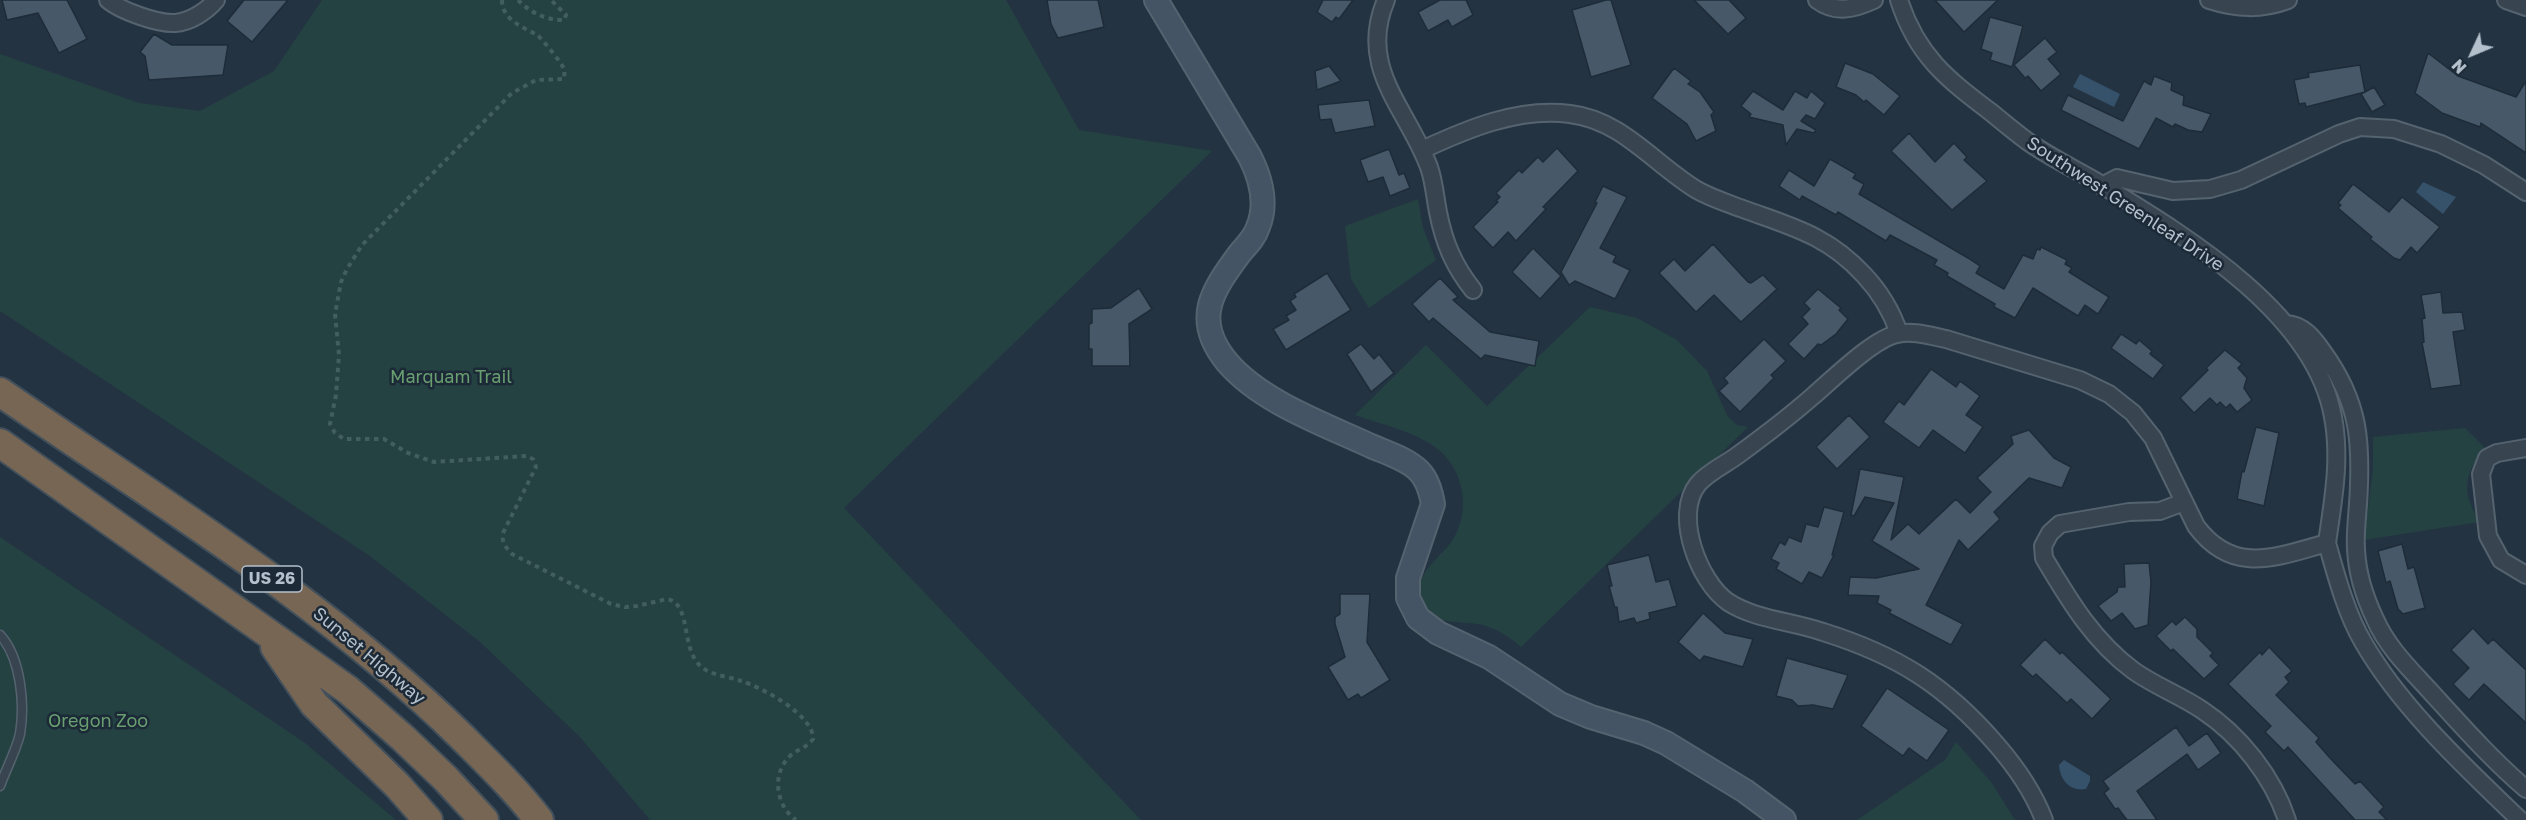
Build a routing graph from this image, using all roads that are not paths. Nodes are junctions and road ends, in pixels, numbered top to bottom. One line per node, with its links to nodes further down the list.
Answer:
1 (108, 0): 2 (street)
2 (216, 0)
3 (1156, 0): 33 (main road)
4 (1386, 0): 12 (street)
5 (1817, 0): 6 (street)
6 (1874, 0)
7 (1899, 0): 13 (street, Southwest Greenleaf Drive)
8 (2209, 0): 9 (street)
9 (2288, 0)
10 (2506, 0): 11 (street)
11 (2526, 7)
12 (1422, 150): 15 (street); 17 (street)
13 (2103, 186): 14 (street); 16 (street, Southwest Greenleaf Drive)
14 (2526, 192)
15 (1473, 290)
16 (2285, 324): 22 (street, Southwest Greenleaf Drive); 27 (street)
17 (1899, 333): 21 (street); 34 (street)
18 (0, 392): 28 (highway, Sunset Highway / US 26)
19 (0, 443): 24 (highway, US 26)
20 (2526, 448): 23 (street)
21 (2184, 502): 22 (street); 35 (street)
22 (2327, 543): 36 (street)
23 (2526, 574)
24 (266, 632): 29 (highway); 30 (highway, US 26)
25 (0, 635): 26 (lane)
26 (0, 786)
27 (2526, 789)
28 (520, 795): 31 (highway, Sunset Highway / US 26); 32 (highway)
29 (428, 820)
30 (484, 820)
31 (539, 820)
32 (558, 820)
33 (1784, 820)
34 (2044, 820)
35 (2287, 820)
36 (2520, 820)

